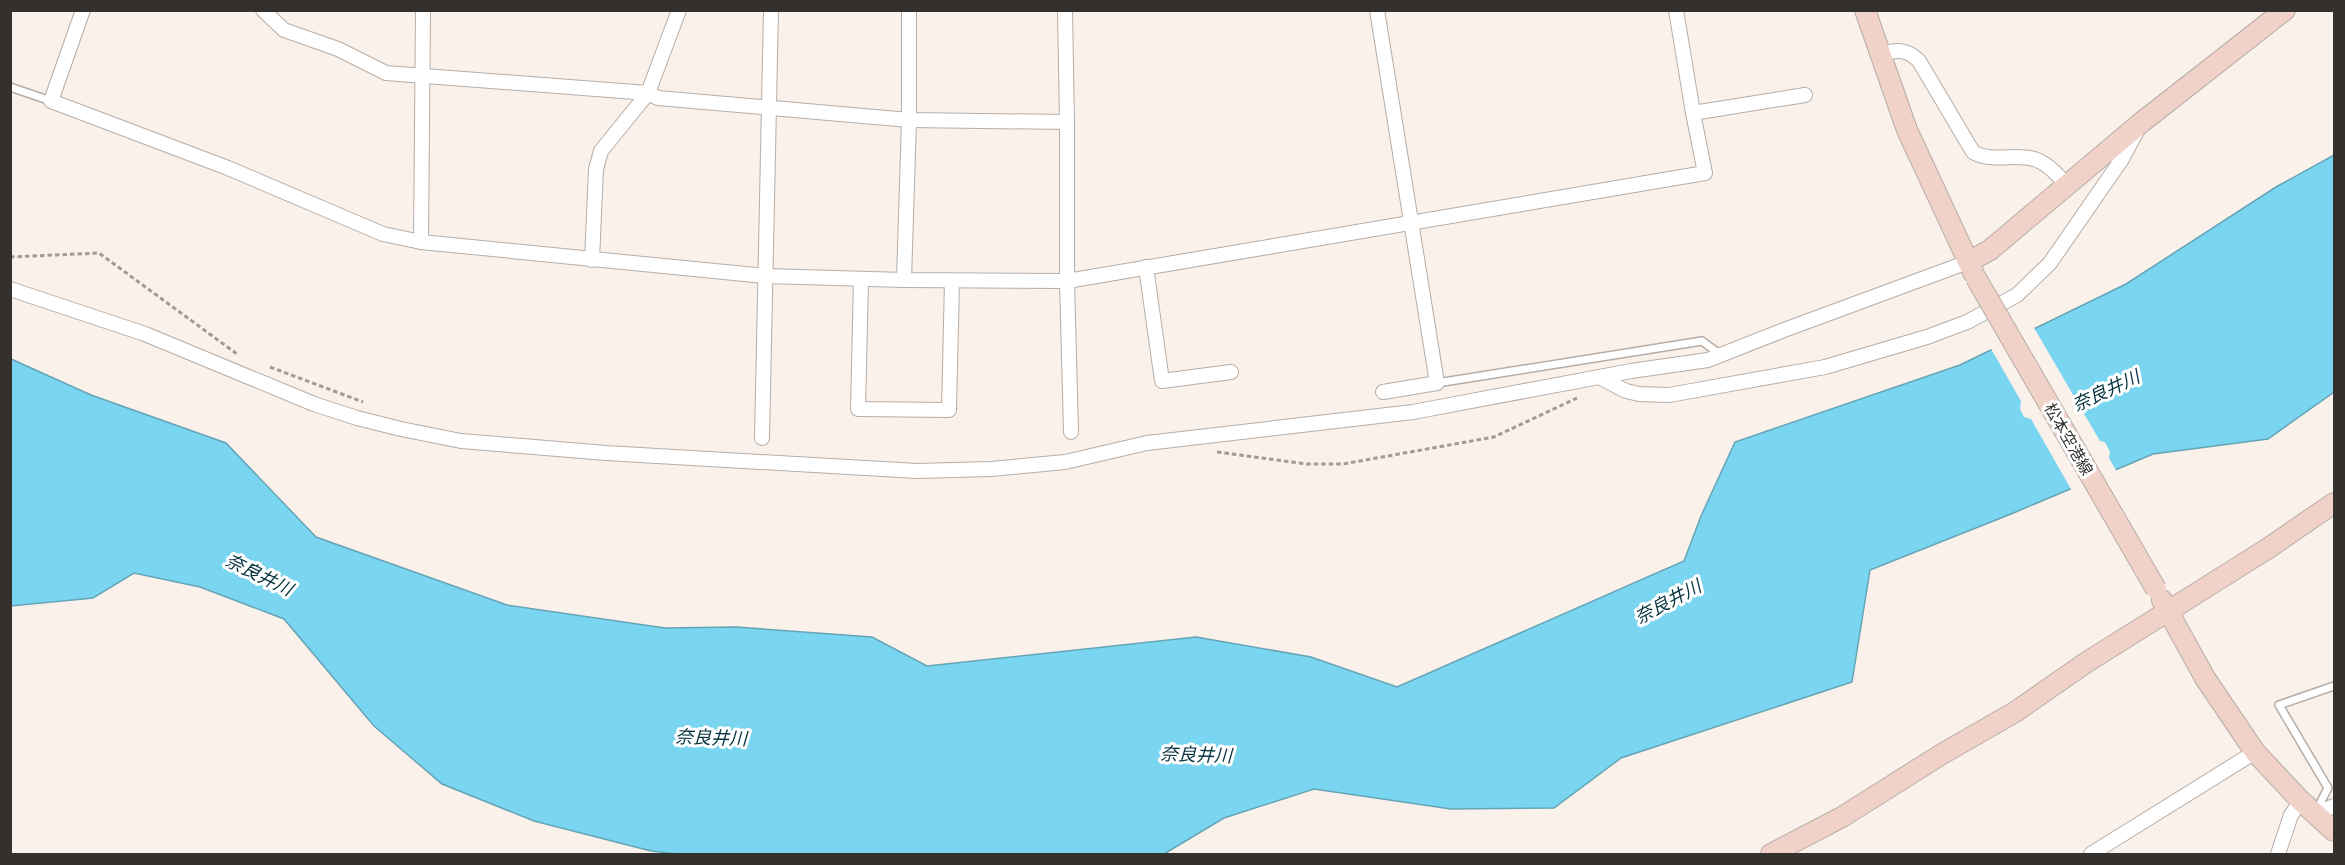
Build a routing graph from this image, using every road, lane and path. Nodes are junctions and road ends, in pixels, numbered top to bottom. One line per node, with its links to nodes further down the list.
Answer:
1 (83, 10): 17 (street)
2 (263, 10): 13 (street)
3 (423, 10): 13 (street)
4 (679, 10): 15 (street)
5 (771, 10): 18 (street)
6 (909, 10): 20 (street)
7 (1065, 10): 21 (street)
8 (1377, 10): 24 (street)
9 (1676, 10): 19 (street)
10 (1865, 10): 12 (street, 松本空港線)
11 (2285, 10): 22 (street)
12 (1880, 54): 23 (street); 28 (street, 松本空港線)
13 (422, 74): 15 (street); 25 (street)
14 (10, 87): 17 (lane)
15 (648, 93): 18 (street); 26 (street)
16 (1805, 95): 19 (street)
17 (51, 101): 25 (street)
18 (769, 109): 20 (street); 29 (street)
19 (1693, 113): 24 (street)
20 (909, 120): 21 (street); 31 (street)
21 (1067, 122): 32 (street)
22 (2142, 122): 23 (street); 37 (street)
23 (2068, 186): 28 (street)
24 (1411, 224): 27 (street); 38 (street)
25 (421, 242): 26 (street)
26 (592, 260): 29 (street)
27 (1146, 267): 32 (street); 36 (street)
28 (1972, 270): 35 (street); 44 (street, 松本空港線, bridge)
29 (765, 276): 30 (street); 41 (street)
30 (861, 279): 31 (street); 33 (street)
31 (904, 280): 33 (street)
32 (1067, 280): 33 (street); 40 (street)
33 (952, 281)
34 (10, 289): 37 (street)
35 (1721, 355): 37 (street); 38 (lane)
36 (1231, 372)
37 (1599, 377): 42 (path)
38 (1437, 383): 39 (street)
39 (1383, 392)
40 (1071, 432)
41 (762, 438)
42 (1208, 451)
43 (2334, 503): 44 (street)
44 (2168, 610): 46 (street, 松本空港線); 50 (street)
45 (2334, 686): 48 (lane)
46 (2254, 752): 48 (street, 松本空港線); 51 (street)
47 (2334, 806): 48 (street)
48 (2308, 808): 49 (street, 松本空港線); 52 (street)
49 (2334, 831)
50 (1771, 855)
51 (2091, 855)
52 (2278, 855)

